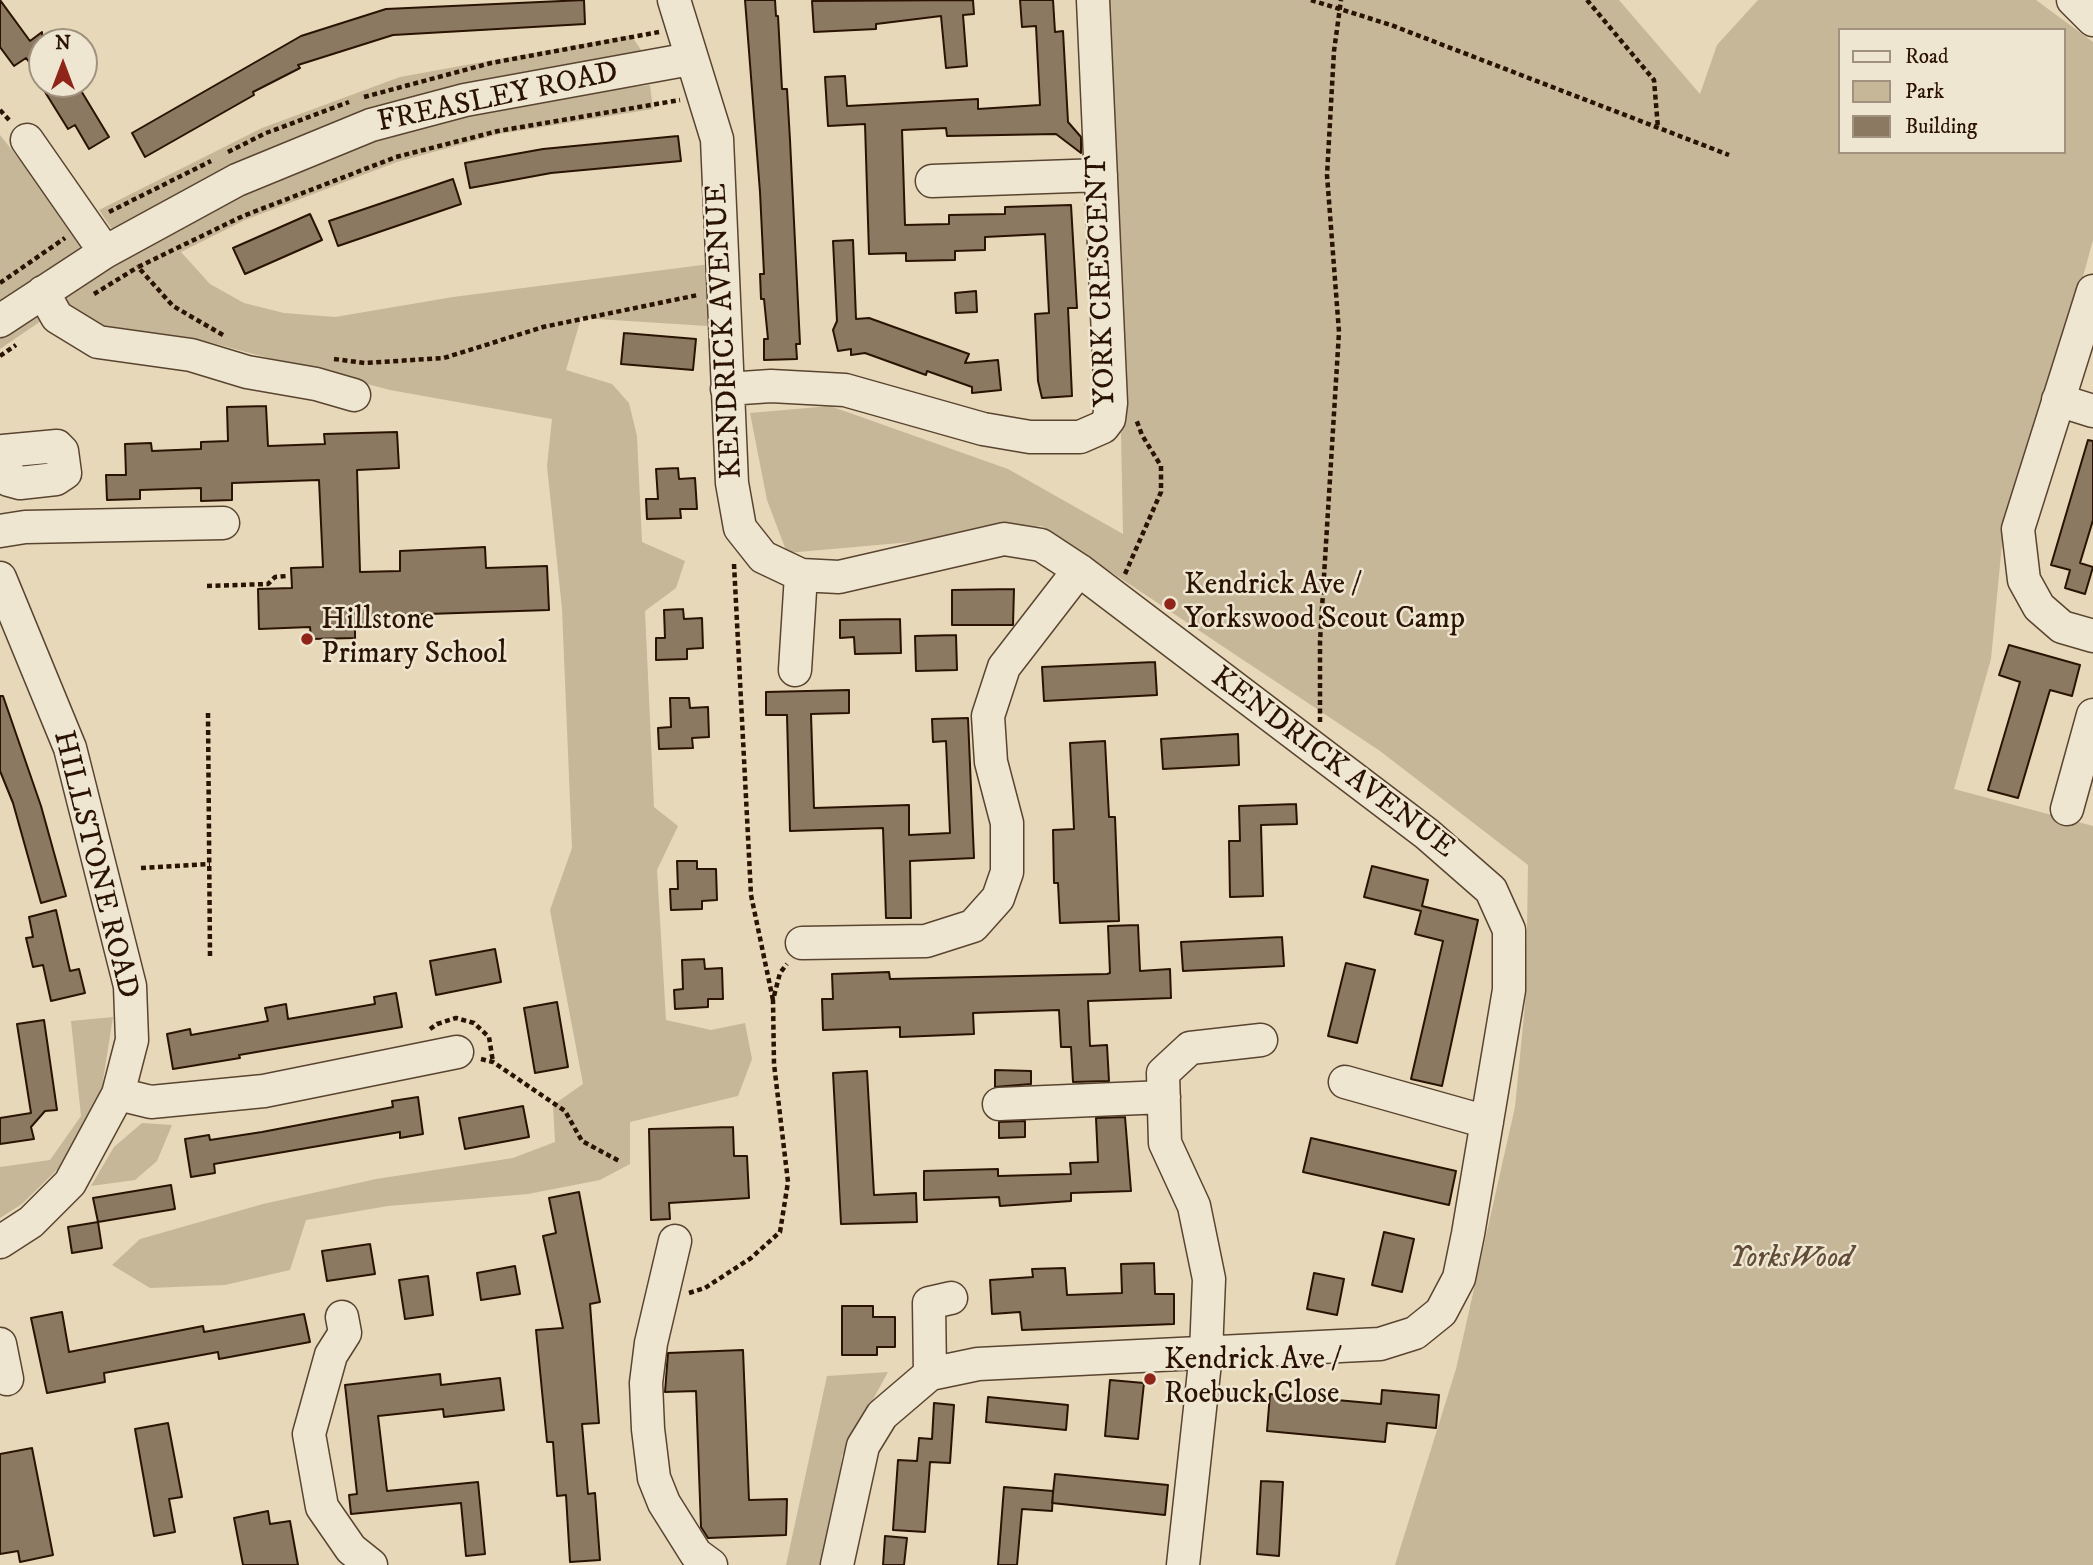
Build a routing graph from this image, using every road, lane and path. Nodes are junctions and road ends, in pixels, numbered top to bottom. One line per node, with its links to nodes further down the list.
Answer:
1 (674, 0): 9 (street)
2 (1093, 0): 14 (street, YORK CRESCENT)
3 (1311, 0): 7 (path)
4 (1338, 0): 7 (path)
5 (1587, 0): 11 (path)
6 (2073, 0): 8 (street)
7 (1338, 6): 11 (path); 42 (path)
8 (2093, 20)
9 (690, 59): 10 (street, KENDRICK AVENUE); 16 (street, FREASLEY ROAD)
10 (704, 97): 17 (street, KENDRICK AVENUE); 21 (path)
11 (1658, 128): 13 (path)
12 (27, 140): 16 (street)
13 (1729, 155)
14 (1101, 175): 15 (street); 26 (street, YORK CRESCENT)
15 (932, 181)
16 (104, 252): 18 (street, FREASLEY ROAD)
17 (723, 290): 22 (path); 23 (street, KENDRICK AVENUE)
18 (43, 292): 20 (street, FREASLEY ROAD); 24 (street)
19 (2090, 310): 25 (street)
20 (0, 321)
21 (229, 338)
22 (327, 359)
23 (727, 389): 26 (street, YORK CRESCENT); 33 (street, KENDRICK AVENUE)
24 (354, 395)
25 (2058, 400): 27 (street); 38 (street)
26 (1111, 403): 37 (path)
27 (2093, 411)
28 (20, 483): 30 (street)
29 (223, 523): 30 (street)
30 (8, 530)
31 (734, 564): 48 (path)
32 (1079, 570): 33 (street, KENDRICK AVENUE); 37 (street, KENDRICK AVENUE); 46 (street)
33 (801, 575): 39 (street)
34 (287, 576): 36 (path)
35 (0, 578): 54 (street, HILLSTONE ROAD)
36 (207, 586)
37 (1114, 598): 42 (street, KENDRICK AVENUE)
38 (2093, 636)
39 (795, 670)
40 (208, 713): 44 (path)
41 (2093, 715): 43 (street)
42 (1320, 753): 57 (street, KENDRICK AVENUE)
43 (2067, 809)
44 (210, 864): 45 (path); 47 (path)
45 (141, 868)
46 (802, 943): 48 (path)
47 (211, 957)
48 (773, 1000): 62 (path)
49 (423, 1039): 52 (path)
50 (1261, 1040): 55 (street)
51 (457, 1052): 52 (path); 54 (street)
52 (493, 1062): 58 (path)
53 (1345, 1082): 57 (street)
54 (118, 1094): 59 (street, HILLSTONE ROAD)
55 (1164, 1097): 56 (street); 65 (street)
56 (999, 1104)
57 (1487, 1122): 65 (street, KENDRICK AVENUE)
58 (621, 1162)
59 (0, 1241)
60 (675, 1241): 62 (street)
61 (951, 1298): 66 (street)
62 (662, 1301): 69 (street)
63 (342, 1317): 68 (street)
64 (0, 1344): 67 (street)
65 (1206, 1353): 66 (street, KENDRICK AVENUE); 71 (street)
66 (930, 1374): 70 (street, KENDRICK AVENUE)
67 (7, 1379)
68 (371, 1565)
69 (711, 1565)
70 (837, 1565)
71 (1182, 1565)

